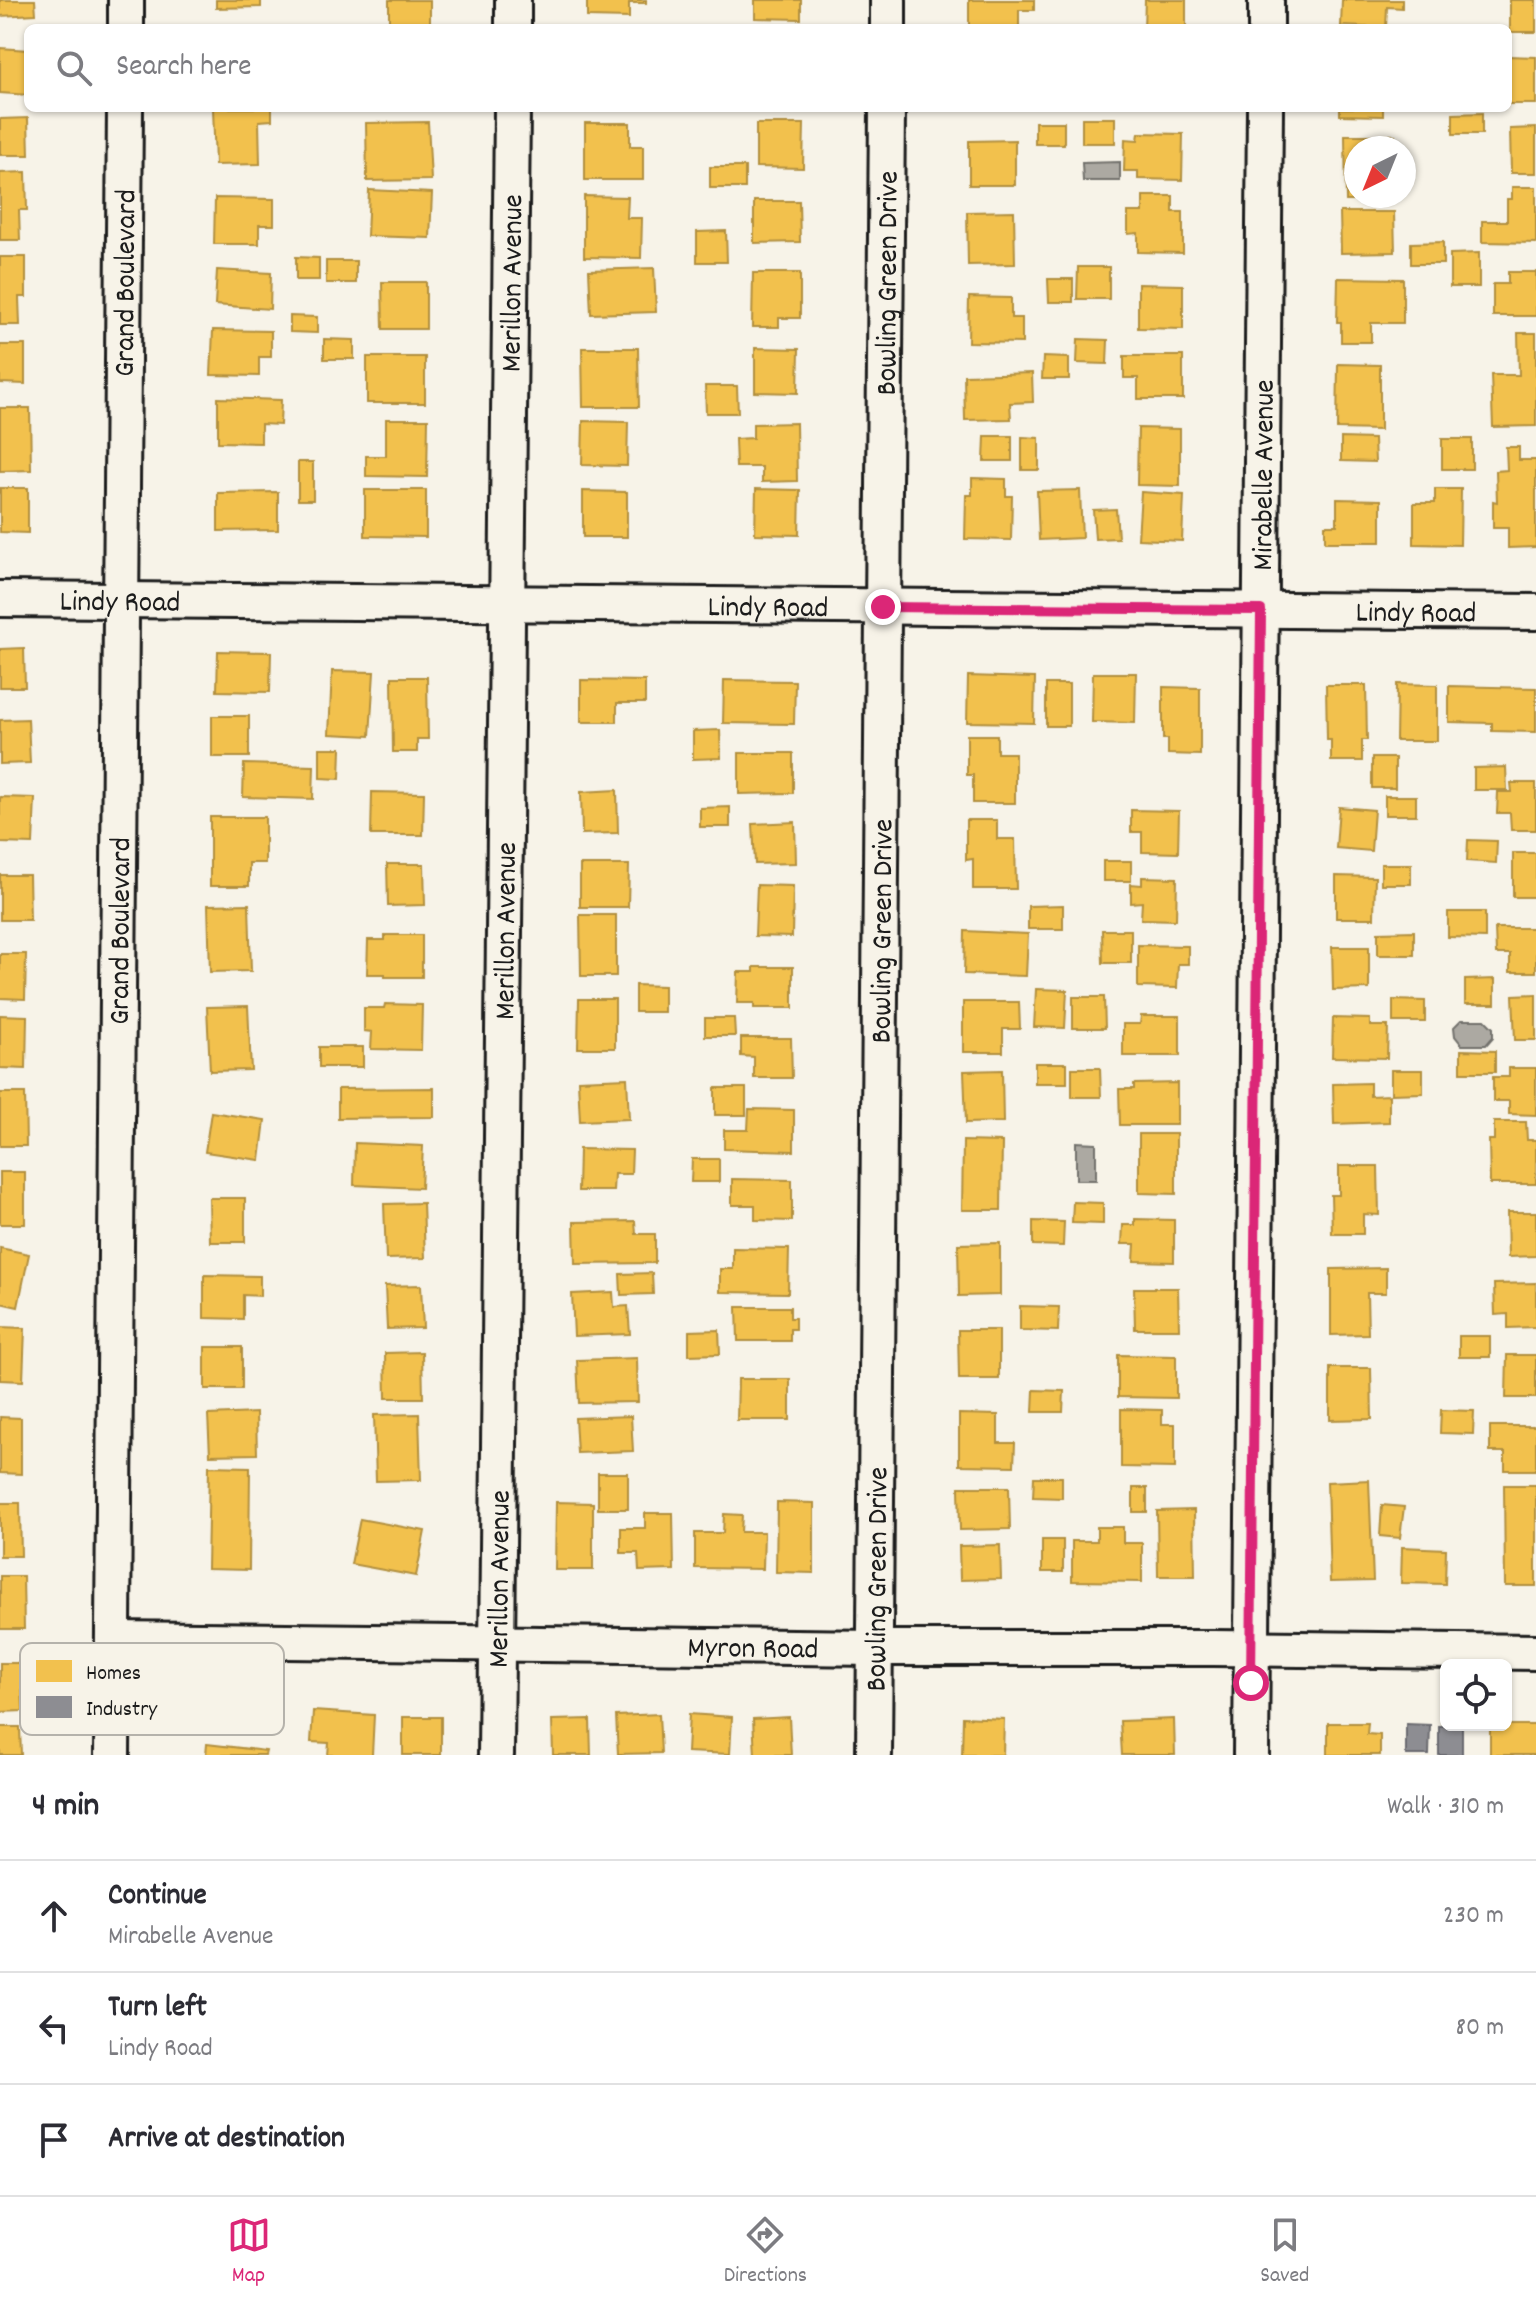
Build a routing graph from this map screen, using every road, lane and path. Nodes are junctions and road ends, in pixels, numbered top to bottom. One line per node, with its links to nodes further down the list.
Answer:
1 (126, 0): 5 (street)
2 (513, 0): 6 (street)
3 (888, 0): 7 (street)
4 (1266, 0): 8 (street)
5 (126, 24)
6 (513, 24)
7 (888, 24)
8 (1266, 24)
9 (125, 112): 14 (street, Grand Boulevard)
10 (512, 112): 15 (street, Merillon Avenue)
11 (887, 112): 16 (street, Bowling Green Drive)
12 (1265, 112): 17 (street, Mirabelle Avenue)
13 (0, 599): 14 (street, Lindy Road)
14 (121, 600): 15 (street, Lindy Road); 19 (street, Grand Boulevard)
15 (506, 603): 16 (street, Lindy Road); 20 (street, Merillon Avenue)
16 (883, 607): 17 (street, Lindy Road); 22 (street, Bowling Green Drive)
17 (1261, 610): 18 (street, Lindy Road); 23 (street, Mirabelle Avenue)
18 (1536, 612)
19 (113, 1639): 20 (street, Myron Road); 21 (street, Grand Boulevard)
20 (497, 1642): 22 (street, Myron Road); 27 (street, Merillon Avenue)
21 (113, 1643)
22 (876, 1648): 23 (street, Myron Road); 28 (street, Bowling Green Drive)
23 (1252, 1649): 24 (street, Myron Road); 29 (street, Mirabelle Avenue)
24 (1536, 1652)
25 (112, 1735): 26 (street, Grand Boulevard)
26 (112, 1755)
27 (496, 1755)
28 (874, 1755)
29 (1251, 1755)

